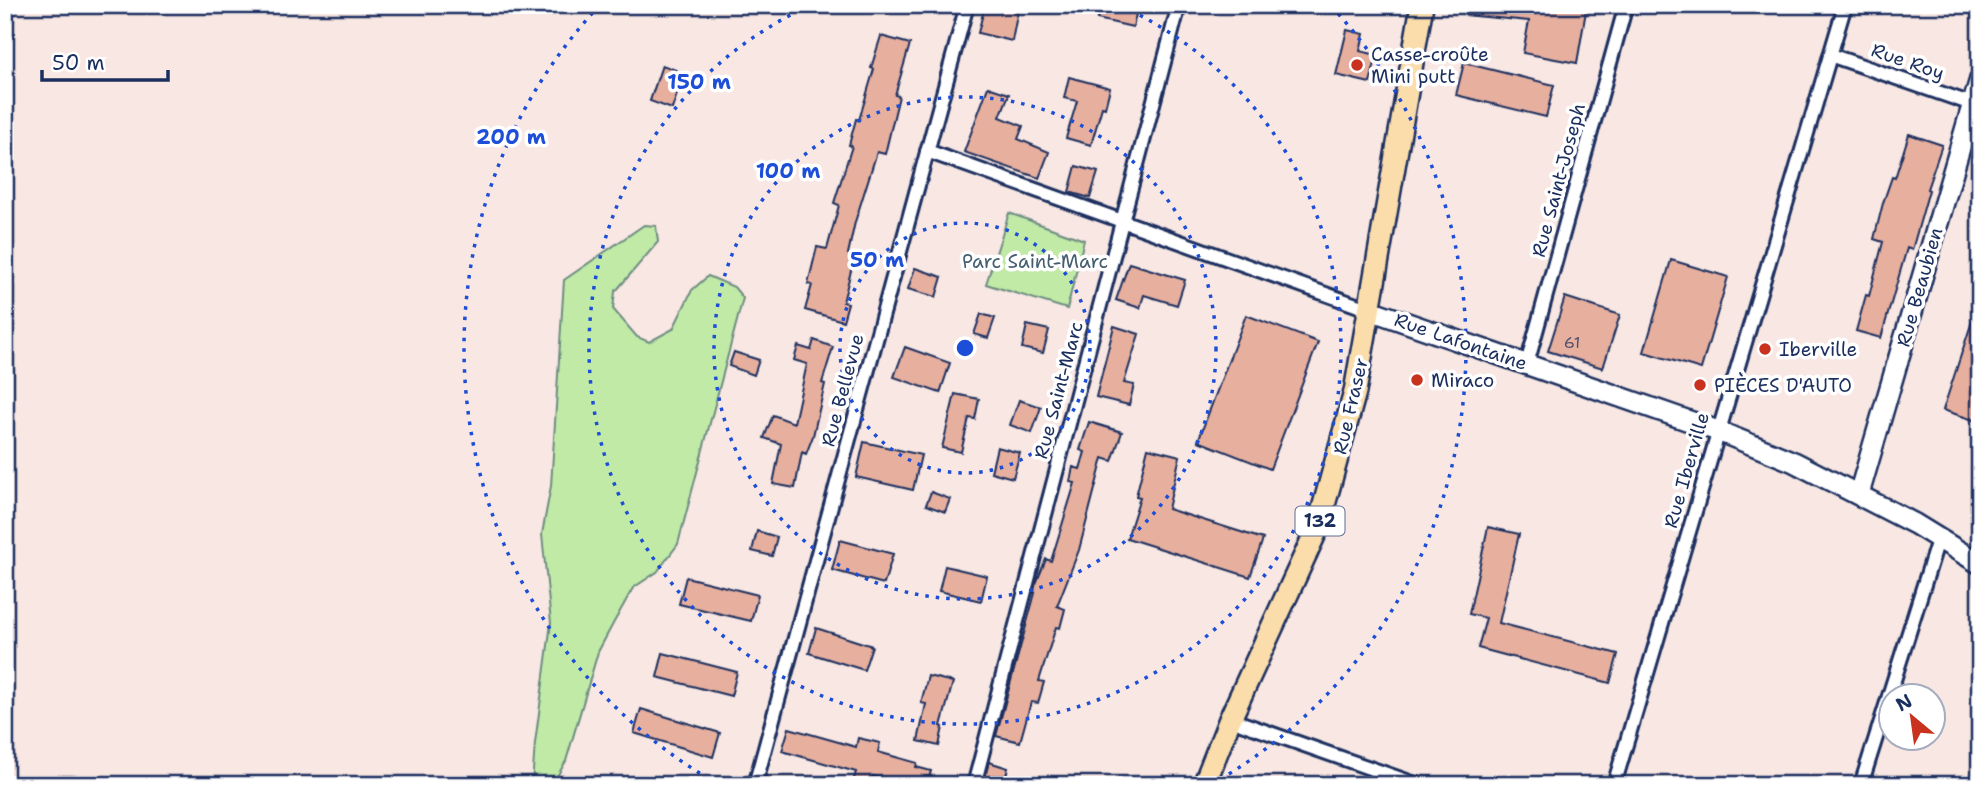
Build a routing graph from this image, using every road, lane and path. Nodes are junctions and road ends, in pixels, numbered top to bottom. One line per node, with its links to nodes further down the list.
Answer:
1 (967, 5): 9 (street, Rue Bellevue)
2 (1179, 5): 10 (street, Rue Saint-Marc)
3 (1422, 5): 11 (main road, Rue Fraser / 132)
4 (1626, 5): 12 (street, Rue Saint-Joseph)
5 (1845, 5): 6 (street, Rue Iberville)
6 (1830, 55): 8 (street, Rue Roy); 13 (street, Rue Iberville)
7 (1980, 79): 8 (main road, Rue Beaubien)
8 (1972, 104): 14 (main road, Rue Beaubien)
9 (927, 151): 10 (street, Rue Lafontaine); 18 (street, Rue Bellevue)
10 (1122, 221): 11 (street, Rue Lafontaine); 19 (street, Rue Saint-Marc)
11 (1370, 310): 12 (main road, Rue Lafontaine); 17 (main road, Rue Fraser / 132)
12 (1527, 364): 13 (main road, Rue Lafontaine)
13 (1718, 431): 14 (main road, Rue Lafontaine); 22 (street, Rue Iberville)
14 (1859, 494): 15 (main road, Rue Lafontaine)
15 (1938, 540): 16 (main road, Rue Lafontaine); 23 (street)
16 (1980, 564)
17 (1230, 719): 20 (main road, Rue Fraser / 132); 21 (street)
18 (755, 785)
19 (974, 785)
20 (1204, 785)
21 (1418, 785)
22 (1614, 785)
23 (1861, 785)

